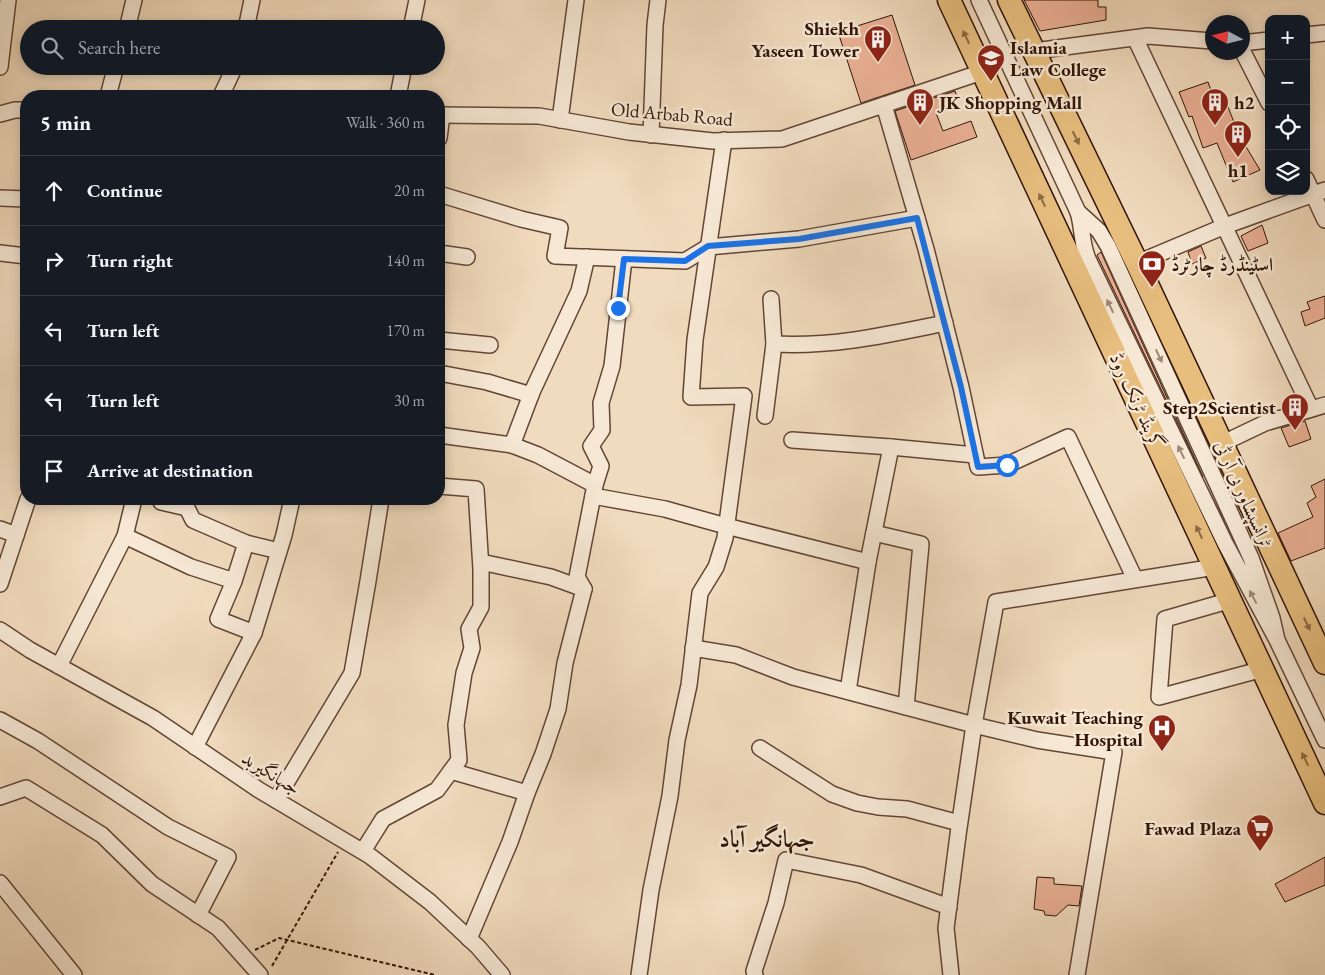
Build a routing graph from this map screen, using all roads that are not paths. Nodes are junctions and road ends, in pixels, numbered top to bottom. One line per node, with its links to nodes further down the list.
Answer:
1 (8, 0): 21 (street)
2 (134, 0): 10 (street)
3 (252, 0): 11 (street)
4 (417, 0): 12 (street)
5 (576, 0): 34 (street)
6 (658, 0): 35 (street)
7 (949, 0): 22 (highway, گرینڈ ٹرنک روڈ, one-way to 7)
8 (979, 0): 42 (street, ٹرانسپشاور بی آر ٹی)
9 (1009, 0): 19 (highway)
10 (128, 20)
11 (248, 20)
12 (413, 20)
13 (1325, 33): 14 (street)
14 (1310, 35)
15 (1135, 38): 17 (street); 19 (street); 45 (street)
16 (1265, 40): 18 (street)
17 (1205, 41)
18 (1250, 42)
19 (1034, 51): 53 (highway, one-way to 53)
20 (1247, 60): 29 (street)
21 (0, 67)
22 (982, 72): 30 (street, Old Arbab Road); 85 (highway, گرینڈ ٹرنک روڈ, one-way to 22)
23 (114, 75): 26 (street)
24 (231, 75): 27 (street)
25 (402, 75): 28 (street)
26 (110, 90)
27 (225, 90)
28 (399, 90)
29 (1265, 95)
30 (884, 105): 36 (street, Old Arbab Road); 43 (street)
31 (20, 110): 32 (street)
32 (0, 114)
33 (445, 115): 34 (street, Old Arbab Road)
34 (560, 120): 35 (street, Old Arbab Road)
35 (651, 135): 36 (street, Old Arbab Road)
36 (724, 140): 46 (street)
37 (1310, 183): 38 (street)
38 (1319, 192): 44 (street); 45 (street)
39 (445, 196): 51 (street)
40 (0, 198): 41 (street)
41 (20, 199)
42 (1078, 212): 93 (street, ٹرانسپشاور بی آر ٹی, one-way to 42); 93 (street, ٹرانسپشاور بی آر ٹی, one-way to 93)
43 (917, 218): 46 (street); 55 (street)
44 (1325, 220)
45 (1225, 226): 53 (street); 61 (street)
46 (708, 246): 52 (street); 76 (street)
47 (0, 253): 49 (street)
48 (445, 254): 50 (street)
49 (20, 255)
50 (467, 257)
51 (587, 258): 52 (street); 60 (street)
52 (624, 259): 70 (street)
53 (1137, 263): 65 (highway)
54 (771, 299): 57 (street)
55 (945, 323): 57 (street); 68 (street)
56 (445, 341): 58 (street)
57 (774, 344): 62 (street)
58 (490, 345)
59 (445, 374): 60 (street)
60 (531, 395): 66 (street)
61 (1318, 407): 65 (street)
62 (765, 416)
63 (445, 436): 66 (street)
64 (792, 440): 67 (street)
65 (1221, 444): 95 (highway, one-way to 95)
66 (512, 445): 70 (street)
67 (892, 447): 68 (street); 78 (street)
68 (975, 455): 86 (street)
69 (445, 486): 83 (street)
70 (594, 491): 76 (street); 89 (street)
71 (26, 505): 79 (street)
72 (133, 505): 80 (street)
73 (174, 505): 81 (street)
74 (291, 505): 82 (street)
75 (380, 505): 108 (street)
76 (726, 526): 84 (street); 94 (street)
77 (0, 529): 79 (street)
78 (874, 533): 84 (street); 99 (street)
79 (16, 535): 88 (street)
80 (125, 536): 87 (street); 96 (street)
81 (246, 543): 82 (street); 87 (street)
82 (279, 552): 92 (street)
83 (480, 562): 89 (street); 105 (street)
84 (868, 562): 98 (street)
85 (1215, 566): 86 (street); 90 (highway, گرینڈ ٹرنک روڈ)
86 (1135, 579): 101 (street)
87 (234, 581): 92 (street)
88 (0, 584)
89 (584, 589): 106 (street)
90 (1231, 600): 97 (highway, گرینڈ ٹرنک روڈ); 97 (street)
91 (0, 630): 96 (street, جہانگیربد)
92 (254, 633): 103 (street)
93 (1278, 640): 102 (street, ٹرانسپشاور بی آر ٹی)
94 (694, 648): 98 (street); 119 (street)
95 (1323, 657)
96 (59, 666): 103 (street, جہانگیربد)
97 (1263, 669): 109 (highway, گرینڈ ٹرنک روڈ, one-way to 97)
98 (848, 691): 99 (street)
99 (906, 707): 101 (street)
100 (0, 720): 114 (street)
101 (974, 725): 110 (street); 122 (street)
102 (1325, 740)
103 (195, 747): 108 (street, جہانگیربد)
104 (760, 748): 110 (street)
105 (451, 771): 106 (street); 111 (street)
106 (527, 792): 115 (street)
107 (0, 797): 114 (street)
108 (276, 800): 111 (street, جہانگیربد)
109 (1325, 803)
110 (960, 823): 113 (street)
111 (363, 851): 115 (street, جہانگیربد)
112 (0, 883): 117 (street)
113 (949, 907): 120 (street); 121 (street)
114 (198, 916): 116 (street)
115 (469, 939): 118 (street, جہانگیربد)
116 (266, 971)
117 (74, 975)
118 (502, 975)
119 (639, 975)
120 (755, 975)
121 (951, 975)
122 (1077, 975)

